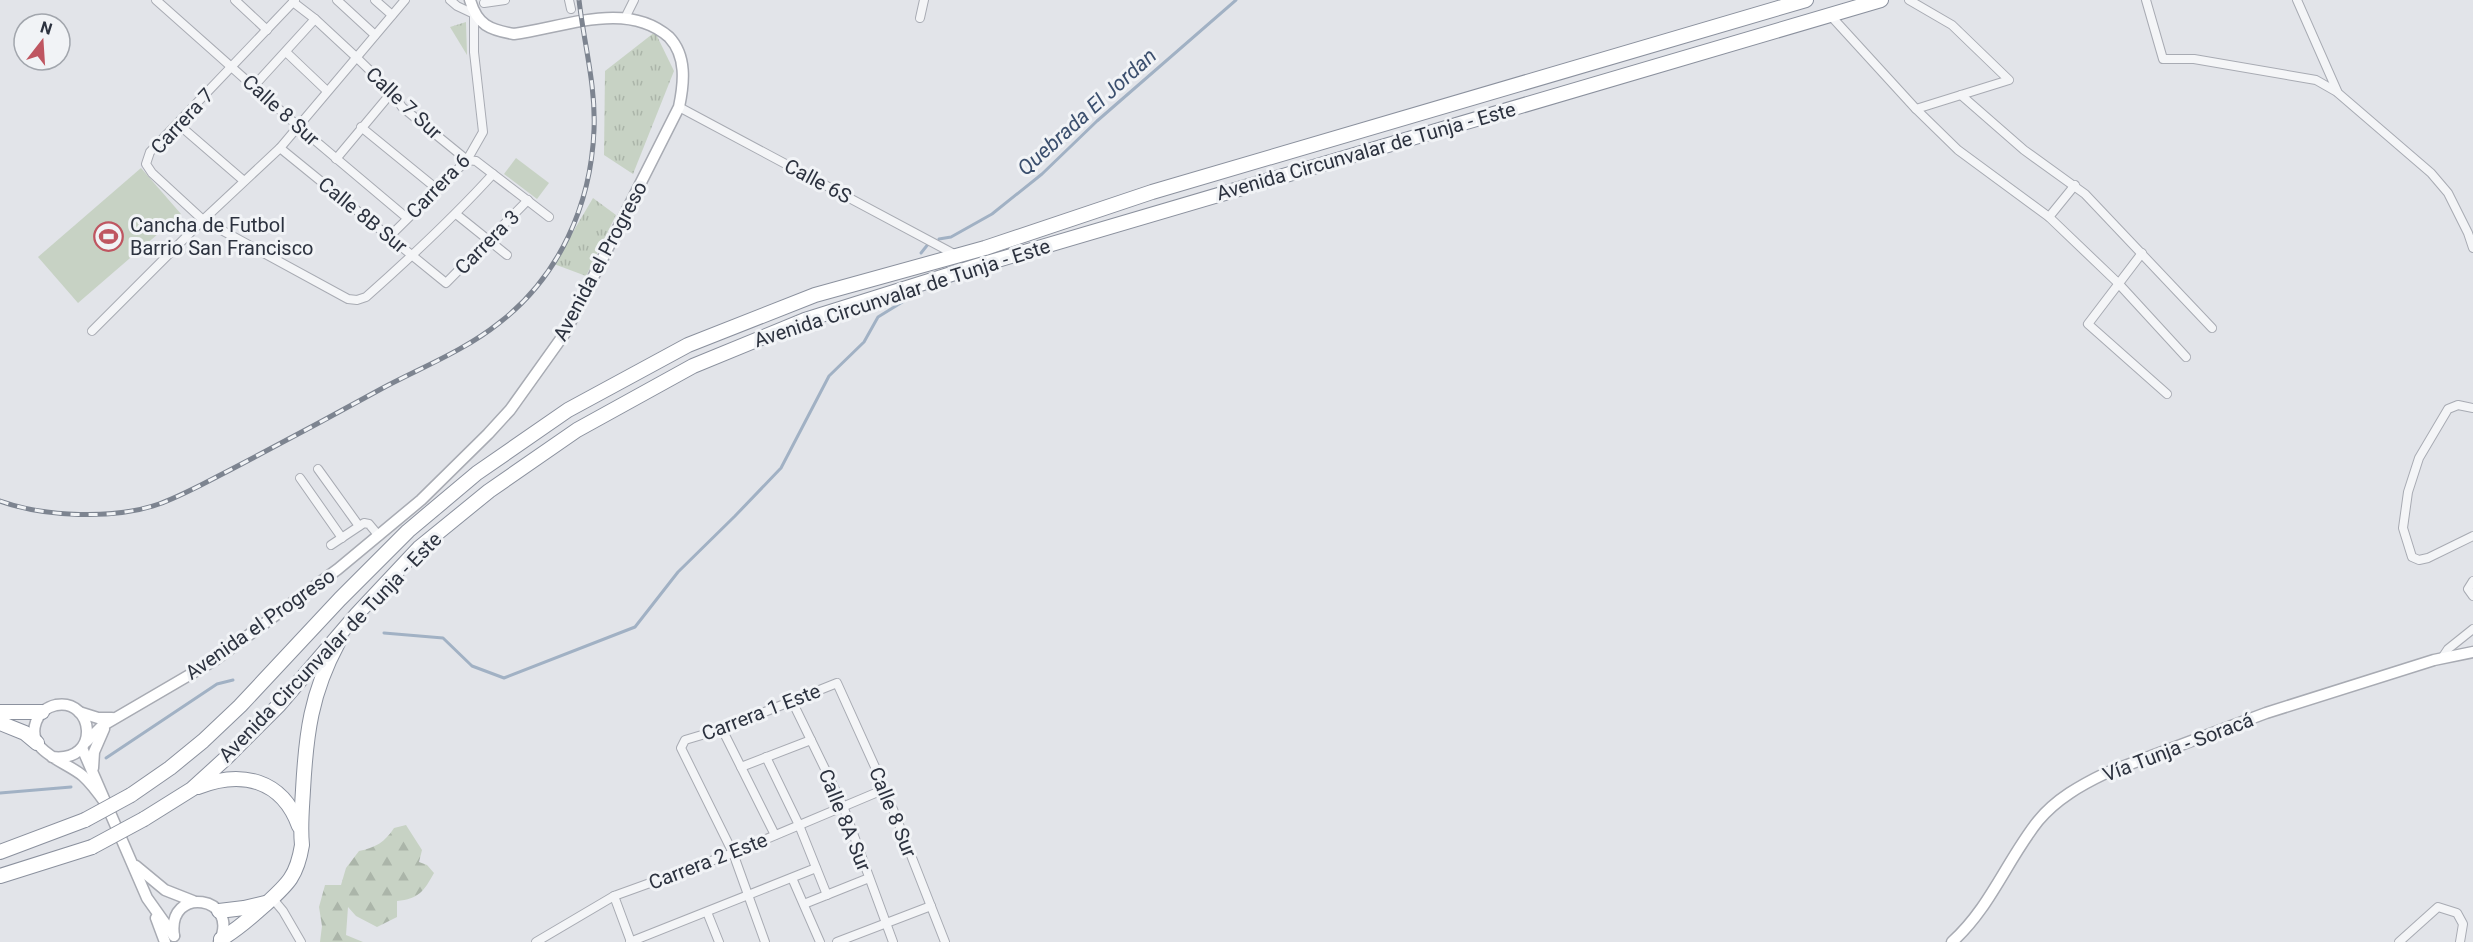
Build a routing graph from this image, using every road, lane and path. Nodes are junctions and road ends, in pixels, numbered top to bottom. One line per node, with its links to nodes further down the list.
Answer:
1 (156, 0): 30 (street, Calle 8 Sur)
2 (235, 0): 26 (street)
3 (337, 0): 27 (street)
4 (375, 0): 22 (street)
5 (405, 0): 22 (street)
6 (450, 0): 20 (street)
7 (470, 0): 20 (main road)
8 (505, 0): 18 (street)
9 (569, 0): 19 (street)
10 (634, 0): 21 (street)
11 (924, 0): 24 (street)
12 (1806, 0): 59 (highway, Avenida Circunvalar de Tunja - Este)
13 (1881, 0): 23 (highway, Avenida Circunvalar de Tunja - Este)
14 (1909, 0): 35 (street)
15 (2146, 0): 34 (street)
16 (2297, 0): 34 (street)
17 (294, 1): 25 (street, Calle 7 Sur); 26 (street, Carrera 7)
18 (484, 3)
19 (571, 9)
20 (474, 14): 21 (main road, Avenida el Progreso); 43 (street, Carrera 6)
21 (627, 14): 36 (main road, Avenida el Progreso)
22 (392, 15): 27 (street)
23 (1830, 15): 37 (street); 77 (highway, Avenida Circunvalar de Tunja - Este)
24 (920, 18)
25 (315, 19): 28 (street); 29 (street, Calle 7 Sur)
26 (267, 30): 30 (street, Carrera 7)
27 (375, 35): 29 (street)
28 (286, 52): 31 (street); 32 (street)
29 (356, 57): 32 (street); 33 (street, Calle 7 Sur)
30 (233, 67): 31 (street, Calle 8 Sur); 38 (street, Carrera 7)
31 (255, 86): 39 (street, Calle 8 Sur)
32 (327, 91): 39 (street)
33 (392, 92): 40 (street); 43 (street, Calle 7 Sur)
34 (2338, 93): 56 (street)
35 (1961, 95): 37 (street); 46 (street)
36 (679, 107): 59 (street, Calle 6S); 71 (main road, Avenida el Progreso)
37 (1916, 109): 52 (street)
38 (178, 124): 45 (street); 53 (street, Carrera 7)
39 (299, 127): 41 (street); 42 (street, Calle 8 Sur)
40 (361, 127): 42 (street); 47 (street)
41 (280, 148): 45 (street); 54 (street, Calle 8B Sur)
42 (336, 159): 51 (street, Calle 8 Sur)
43 (467, 160): 44 (street, Calle 7 Sur); 47 (street, Carrera 6)
44 (493, 174): 48 (street, Calle 7 Sur); 49 (street)
45 (244, 181): 53 (street)
46 (2074, 185): 52 (street); 57 (street)
47 (437, 189): 51 (street, Carrera 6)
48 (528, 200): 50 (street, Calle 7 Sur); 55 (street, Carrera 3)
49 (456, 214): 55 (street); 60 (street)
50 (549, 217)
51 (407, 218): 54 (street, Carrera 6)
52 (2049, 218): 62 (street)
53 (203, 220): 60 (street); 64 (street)
54 (389, 237): 60 (street, Calle 8B Sur)
55 (490, 241): 58 (street); 61 (street, Carrera 3)
56 (2473, 248)
57 (2142, 253): 62 (street); 63 (street)
58 (507, 255)
59 (956, 255): 103 (highway, Avenida Circunvalar de Tunja - Este, bridge)
60 (412, 256): 61 (street, Calle 8B Sur)
61 (446, 283)
62 (2118, 283): 65 (street); 66 (street)
63 (2212, 328)
64 (92, 331)
65 (2186, 357)
66 (2167, 394)
67 (2473, 408): 72 (street)
68 (318, 470): 70 (street)
69 (300, 478): 73 (street)
70 (359, 526): 71 (street); 73 (street)
71 (379, 536): 86 (main road, Avenida el Progreso)
72 (2473, 536)
73 (342, 538): 74 (street)
74 (331, 545)
75 (2473, 581): 76 (street)
76 (2473, 596)
77 (357, 614): 96 (highway, Avenida Circunvalar de Tunja - Este); 101 (highway)
78 (2473, 629): 80 (street)
79 (2473, 652): 80 (main road, Vía Tunja - Soracá)
80 (2442, 658): 131 (main road, Vía Tunja - Soracá)
81 (837, 683): 82 (street, Carrera 1 Este); 97 (street, Calle 8 Sur)
82 (792, 701): 88 (street, Carrera 1 Este); 89 (street, Calle 8A Sur)
83 (0, 712): 84 (highway)
84 (42, 712): 85 (main road); 90 (main road)
85 (79, 712): 86 (main road); 91 (main road)
86 (115, 719): 91 (main road, Avenida el Progreso); 95 (main road)
87 (0, 723): 90 (highway)
88 (722, 729): 94 (street); 104 (street, Carrera 1 Este)
89 (811, 740): 93 (street); 99 (street, Calle 8A Sur)
90 (37, 743): 92 (main road)
91 (84, 745): 92 (main road); 95 (main road)
92 (52, 757): 98 (main road)
93 (765, 757): 94 (street); 100 (street)
94 (741, 767): 102 (street)
95 (95, 777): 98 (main road)
96 (192, 789): 101 (highway); 107 (highway, Avenida Circunvalar de Tunja - Este, bridge)
97 (885, 789): 99 (street, Carrera 2 Este); 116 (street, Calle 8 Sur)
98 (106, 804): 105 (main road)
99 (843, 806): 100 (street, Carrera 2 Este); 109 (street, Calle 8A Sur)
100 (799, 825): 102 (street, Carrera 2 Este); 106 (street)
101 (300, 831): 114 (highway)
102 (775, 836): 104 (street, Carrera 2 Este)
103 (0, 852)
104 (733, 853): 111 (street, Carrera 2 Este); 112 (street)
105 (131, 860): 113 (main road); 120 (main road)
106 (816, 868): 108 (street); 110 (street)
107 (0, 876)
108 (792, 878): 112 (street); 115 (street)
109 (869, 878): 110 (street); 119 (street, Calle 8A Sur)
110 (827, 895): 115 (street)
111 (614, 896): 123 (street, Carrera 2 Este); 124 (street)
112 (748, 896): 118 (street); 126 (street)
113 (193, 901): 117 (main road); 120 (main road)
114 (270, 901): 117 (highway); 121 (highway); 122 (street)
115 (804, 904): 127 (street)
116 (931, 906): 119 (street); 130 (street, Calle 8 Sur)
117 (219, 911): 121 (main road)
118 (707, 912): 124 (street); 125 (street)
119 (886, 922): 128 (street); 129 (street, Calle 8A Sur)
120 (172, 940)
121 (220, 940)
122 (300, 942)
123 (536, 942)
124 (631, 942)
125 (719, 942)
126 (765, 942)
127 (820, 942)
128 (837, 942)
129 (892, 942)
130 (945, 942)
131 (1952, 942)
132 (2399, 942): 133 (street)
133 (2460, 942)

